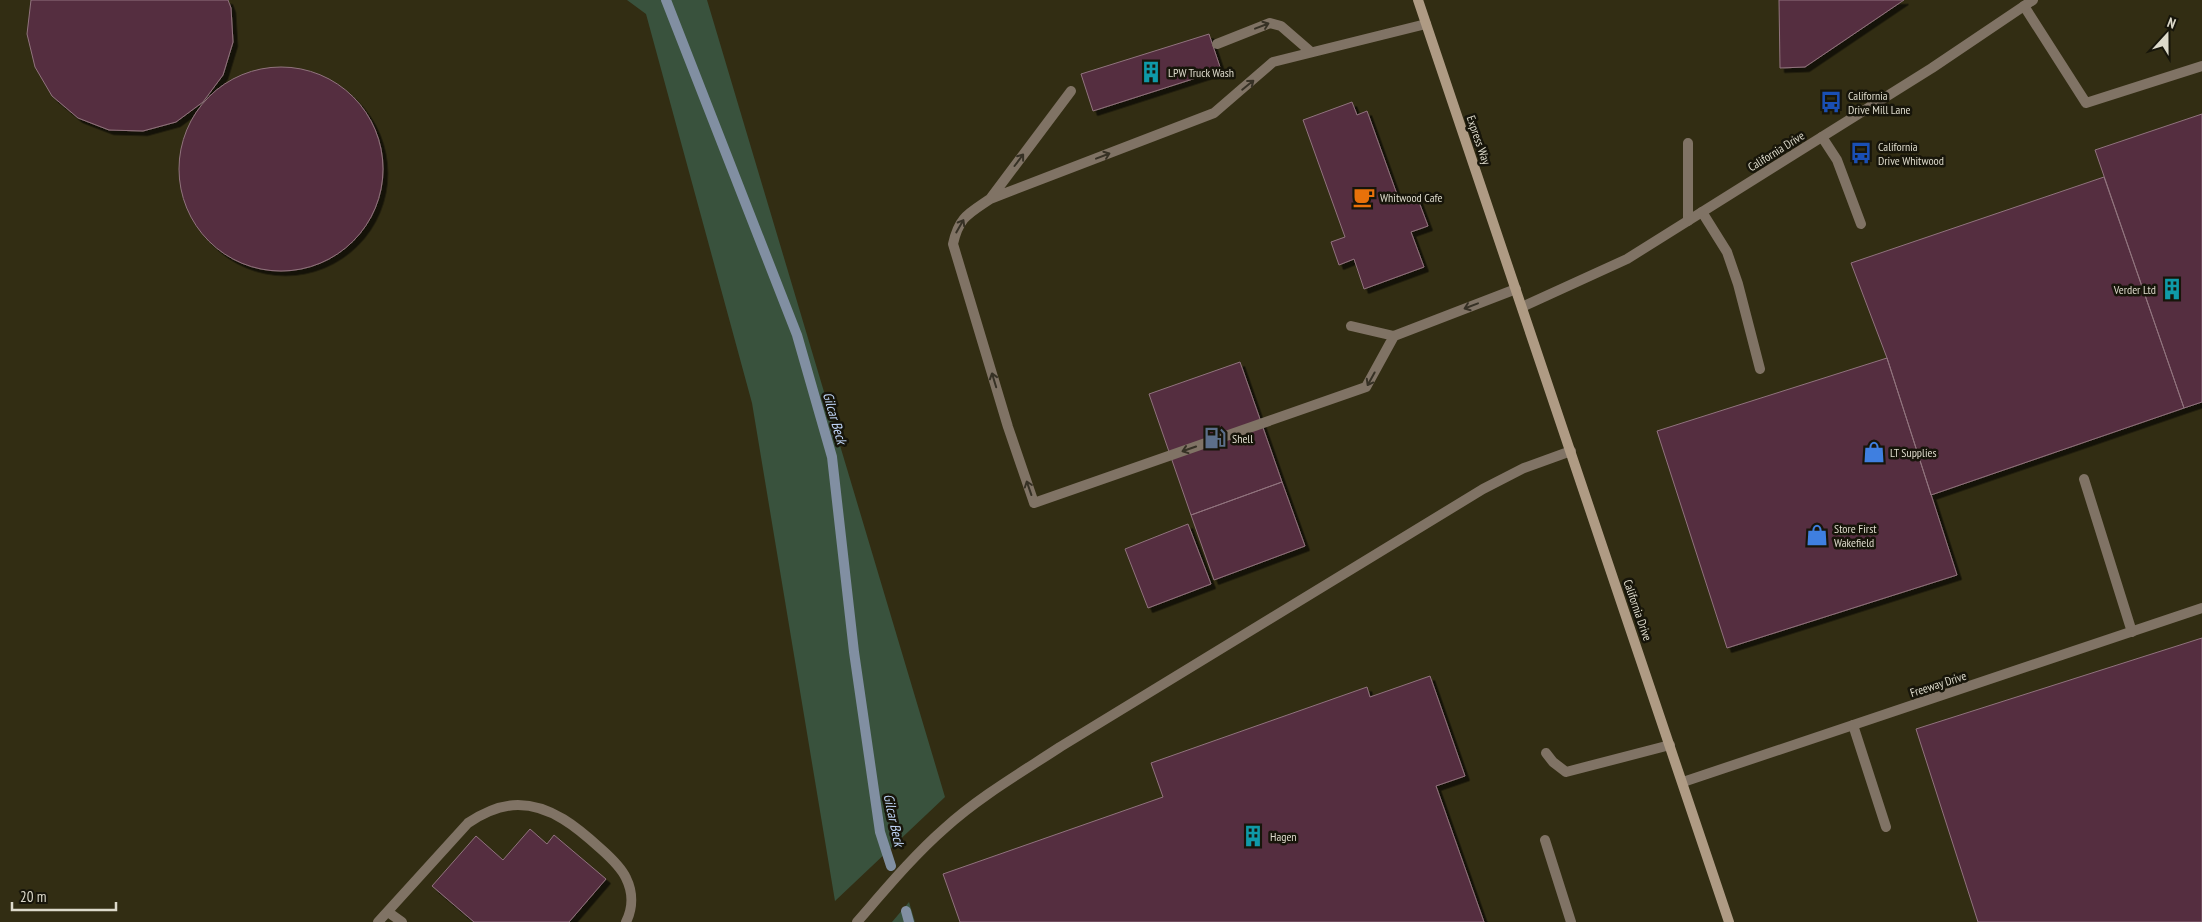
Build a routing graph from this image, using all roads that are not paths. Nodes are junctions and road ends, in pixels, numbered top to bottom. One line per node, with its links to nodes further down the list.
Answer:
1 (1418, 0): 3 (street, Express Way)
2 (2029, 3): 6 (street); 8 (street, California Drive)
3 (1426, 24): 5 (street); 14 (street, Express Way)
4 (1217, 44): 5 (street, one-way to 5)
5 (1311, 52): 10 (street, one-way to 5)
6 (2202, 66)
7 (1071, 91): 10 (street, one-way to 7)
8 (1822, 137): 11 (street, California Drive); 13 (street)
9 (1688, 143): 12 (street)
10 (990, 200): 17 (street, one-way to 10)
11 (1702, 212): 12 (street, California Drive); 18 (street)
12 (1688, 221): 15 (street, California Drive)
13 (1861, 224)
14 (1516, 289): 15 (street, California Drive); 17 (street, one-way to 17)
15 (1522, 306): 19 (street, California Drive)
16 (1351, 326): 17 (street)
17 (1394, 336)
18 (1760, 369)
19 (1571, 451): 24 (street, California Drive); 33 (street)
20 (2084, 479): 22 (street)
21 (2202, 608): 22 (street, Freeway Drive)
22 (2132, 632): 23 (street, Freeway Drive)
23 (1853, 725): 26 (street, Freeway Drive); 27 (street)
24 (1670, 745): 25 (street); 26 (street, California Drive)
25 (1546, 753)
26 (1682, 782): 35 (street, California Drive)
27 (1886, 827)
28 (1545, 840): 34 (street)
29 (388, 912): 30 (street); 31 (street); 32 (street)
30 (378, 922)
31 (402, 922)
32 (626, 922)
33 (857, 922)
34 (1571, 922)
35 (1729, 922)

